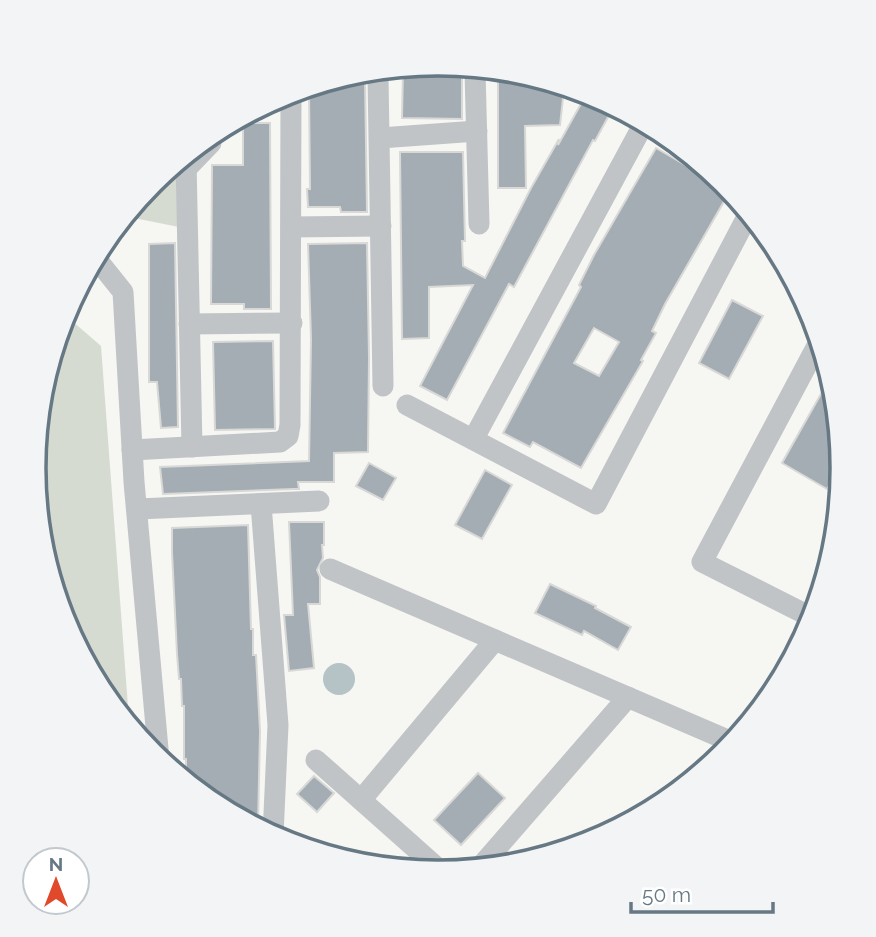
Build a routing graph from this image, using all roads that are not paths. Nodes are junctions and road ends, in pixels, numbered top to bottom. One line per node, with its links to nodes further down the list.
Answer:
1 (475, 78): 4 (street)
2 (378, 81): 6 (street)
3 (291, 105): 11 (street)
4 (477, 131): 6 (street); 9 (street)
5 (639, 132): 18 (street)
6 (380, 138): 10 (street)
7 (186, 167): 14 (street)
8 (744, 223): 18 (street)
9 (478, 224)
10 (381, 226): 11 (street); 16 (street)
11 (291, 227): 13 (street)
12 (102, 266): 20 (street)
13 (292, 323): 14 (street); 19 (street)
14 (189, 324): 19 (street)
15 (813, 353): 25 (street)
16 (383, 386)
17 (407, 405): 18 (street)
18 (474, 438)
19 (192, 447): 20 (street)
20 (132, 450): 23 (street)
21 (318, 501): 22 (street)
22 (261, 504): 23 (street); 32 (street)
23 (138, 509): 29 (street)
24 (330, 569): 26 (street)
25 (803, 613)
26 (495, 639): 27 (street); 31 (street)
27 (628, 696): 28 (street); 33 (street)
28 (723, 739)
29 (158, 743)
30 (316, 760): 31 (street)
31 (361, 800): 34 (street)
32 (273, 825)
33 (487, 858)
34 (429, 861)

